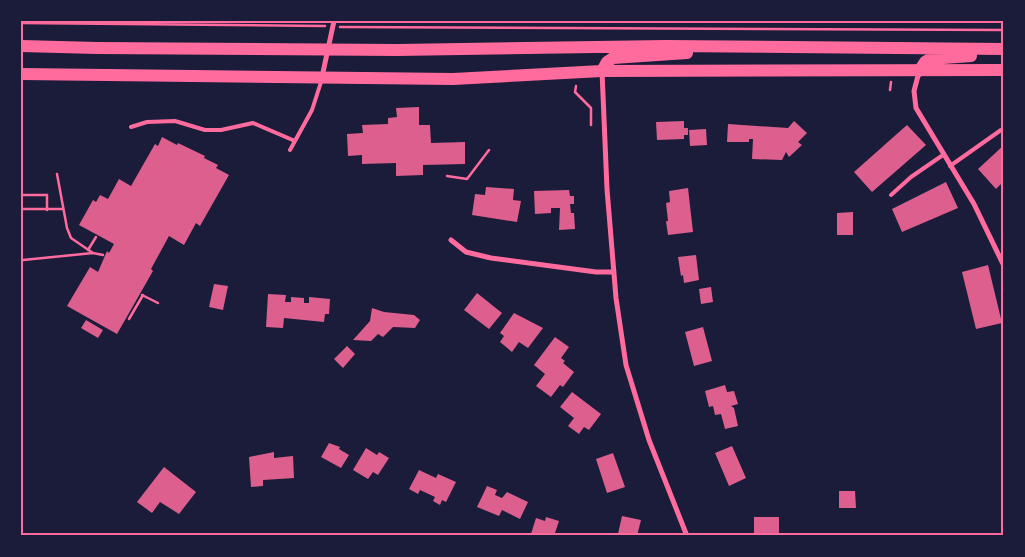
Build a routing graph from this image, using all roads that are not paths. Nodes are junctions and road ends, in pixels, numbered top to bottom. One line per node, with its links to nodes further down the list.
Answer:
1 (334, 24): 4 (street)
2 (21, 46): 4 (main road)
3 (721, 46): 4 (main road); 5 (main road); 9 (main road)
4 (330, 48): 11 (street)
5 (1004, 49)
6 (1004, 53): 8 (main road)
7 (1004, 70): 8 (main road)
8 (919, 71): 9 (main road); 16 (street)
9 (602, 72): 11 (main road); 22 (street)
10 (21, 74): 11 (main road)
11 (322, 78): 14 (lane)
12 (131, 127): 14 (lane)
13 (1001, 130): 17 (lane)
14 (295, 141): 15 (lane)
15 (290, 150)
16 (943, 155): 17 (street); 18 (lane)
17 (950, 166): 20 (street)
18 (891, 195)
19 (451, 240): 22 (street)
20 (1001, 253): 21 (street)
21 (1004, 266)
22 (614, 272): 23 (street)
23 (687, 536)

